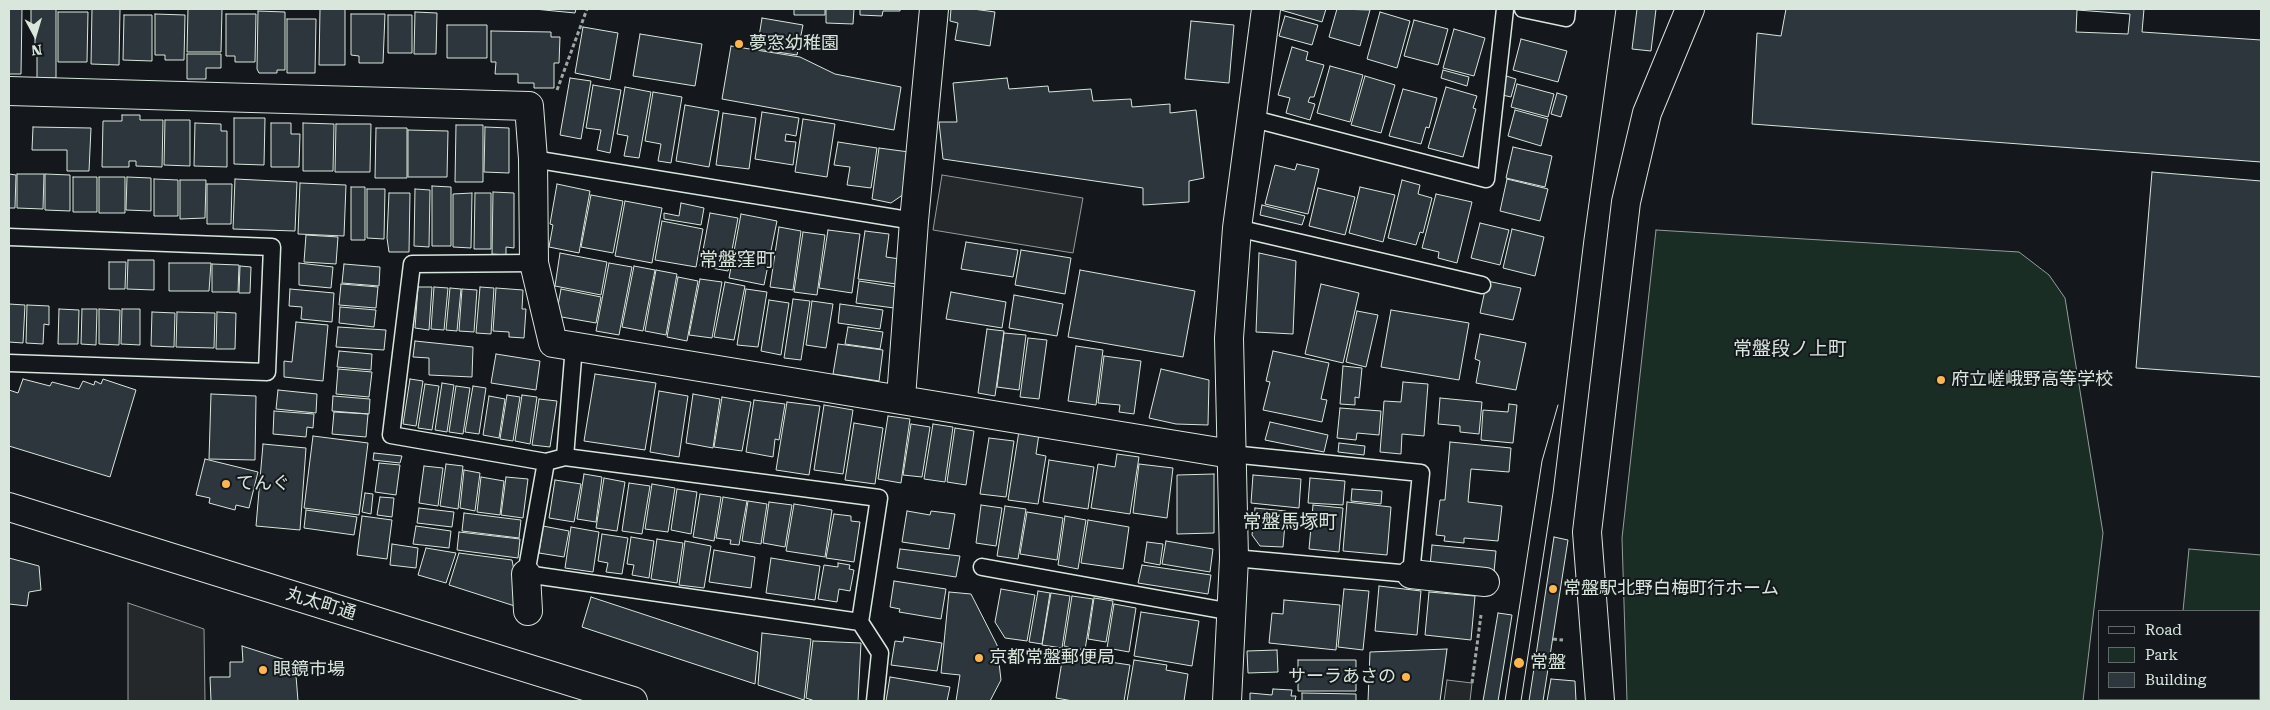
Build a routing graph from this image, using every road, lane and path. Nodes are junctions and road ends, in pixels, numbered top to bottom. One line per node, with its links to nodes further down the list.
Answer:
1 (586, 9): 9 (path)
2 (934, 9): 12 (street)
3 (1266, 9): 10 (street)
4 (1505, 9): 10 (lane)
5 (1523, 9): 6 (lane)
6 (1567, 9)
7 (1690, 9): 36 (street)
8 (9, 91): 9 (street)
9 (529, 106): 11 (street)
10 (1250, 118): 13 (street)
11 (533, 159): 12 (lane); 15 (street)
12 (914, 221): 19 (street)
13 (1237, 228): 16 (lane); 20 (street)
14 (9, 237): 18 (lane)
15 (534, 263): 17 (street); 22 (lane)
16 (1482, 285)
17 (574, 346): 19 (street); 21 (lane)
18 (9, 363)
19 (901, 398): 20 (street)
20 (1230, 454): 24 (street); 27 (lane)
21 (566, 457): 22 (lane); 31 (lane)
22 (546, 462): 26 (lane)
23 (9, 507): 33 (street, 丸太町通)
24 (1234, 558): 27 (lane); 30 (street)
25 (982, 567): 30 (lane)
26 (526, 574): 29 (street); 31 (lane)
27 (1411, 574): 28 (street)
28 (1485, 582): 32 (path)
29 (528, 611)
30 (1232, 612): 35 (street)
31 (860, 622): 34 (lane)
32 (1472, 683)
33 (633, 701)
34 (875, 701)
35 (1228, 701)
36 (1600, 701)

